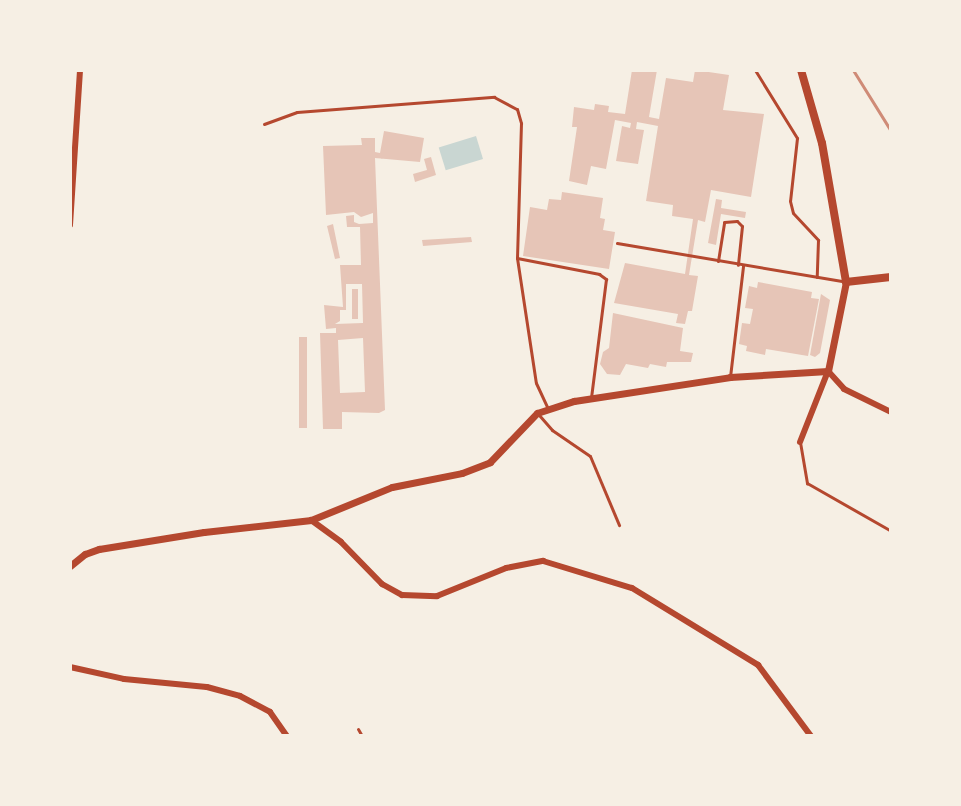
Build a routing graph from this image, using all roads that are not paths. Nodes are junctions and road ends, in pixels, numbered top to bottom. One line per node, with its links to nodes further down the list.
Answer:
1 (80, 70): 5 (street)
2 (755, 70): 10 (lane)
3 (801, 70): 12 (main road)
4 (264, 124): 7 (lane)
5 (70, 225)
6 (617, 243): 8 (lane)
7 (517, 258): 15 (lane); 16 (lane)
8 (718, 261): 9 (lane); 9 (lane)
9 (741, 265): 10 (lane); 14 (lane)
10 (817, 277): 12 (lane)
11 (891, 277): 12 (main road)
12 (846, 282): 13 (street)
13 (828, 371): 14 (street); 17 (street); 19 (street)
14 (730, 377): 15 (street)
15 (591, 397): 16 (street)
16 (548, 409): 18 (street)
17 (891, 412)
18 (537, 413): 20 (street); 21 (lane)
19 (800, 442): 22 (lane)
20 (311, 520): 23 (street); 28 (street)
21 (619, 525)
22 (891, 531)
23 (70, 566)
24 (70, 667): 26 (street)
25 (358, 729): 27 (lane)
26 (287, 736)
27 (362, 736)
28 (811, 736)

